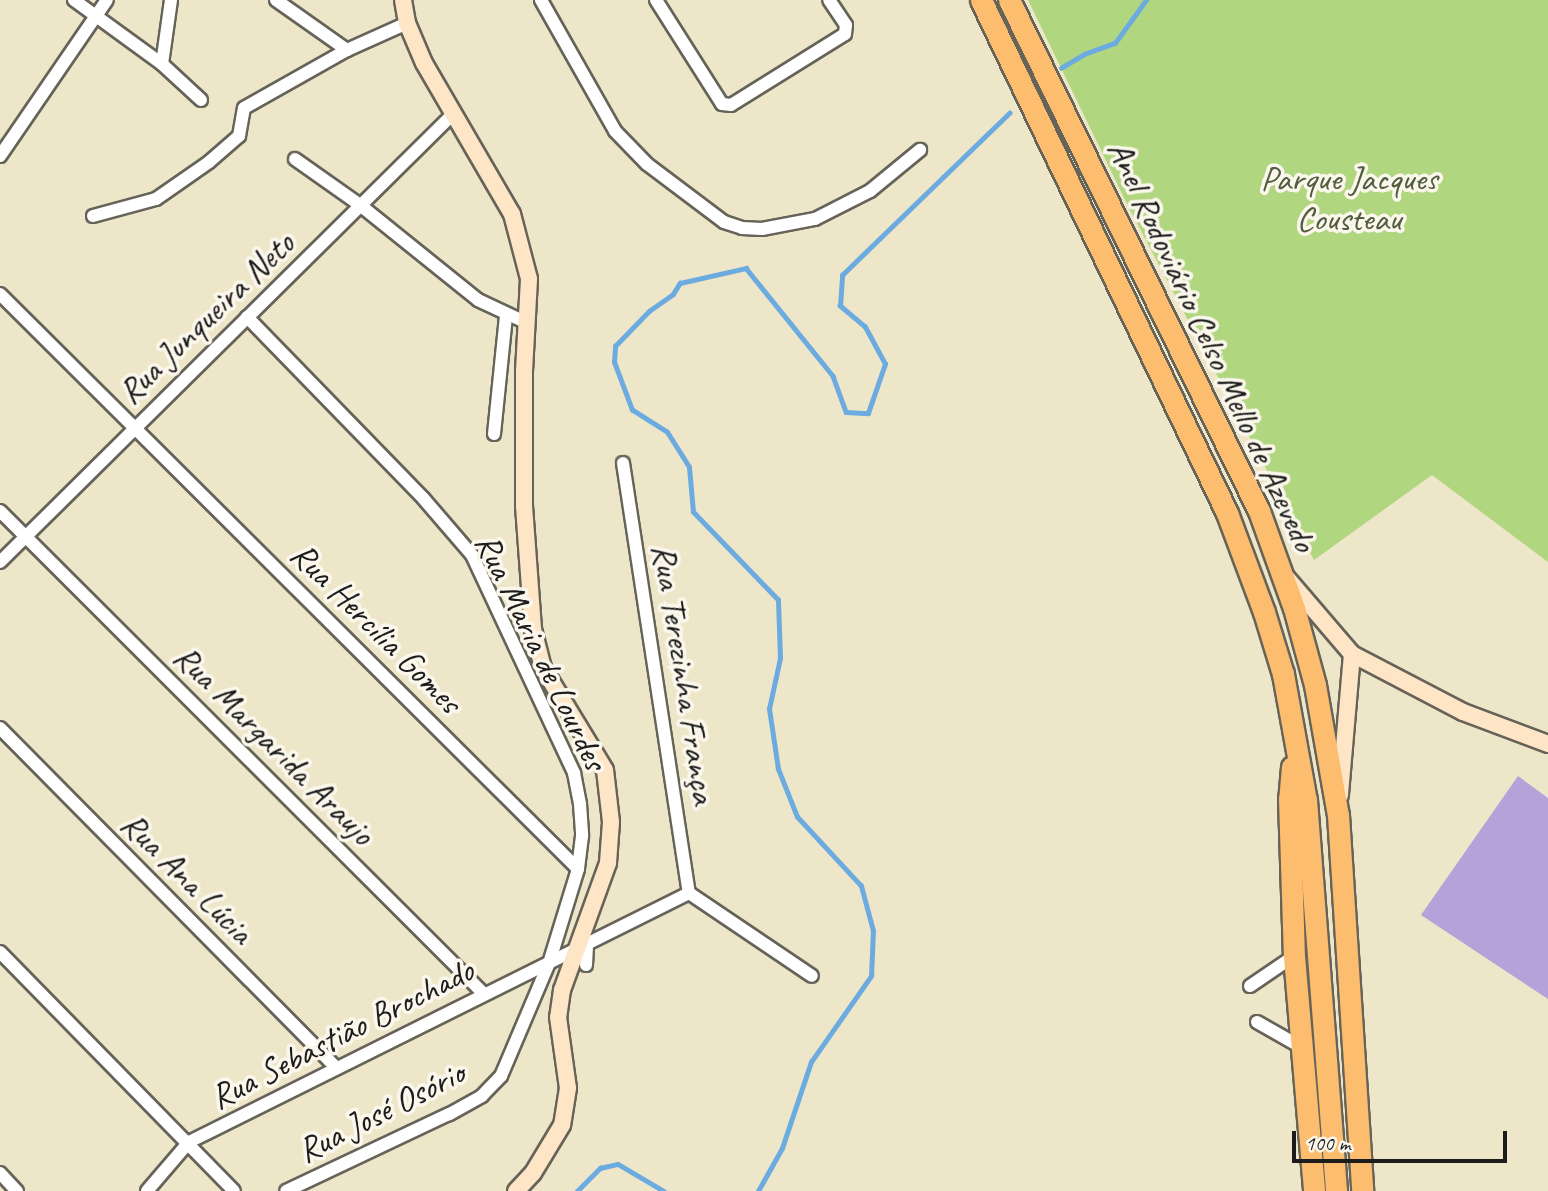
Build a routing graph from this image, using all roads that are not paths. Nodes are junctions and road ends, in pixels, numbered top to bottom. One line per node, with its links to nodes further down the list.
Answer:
1 (74, 0): 12 (street)
2 (107, 0): 12 (street)
3 (171, 0): 16 (street)
4 (276, 0): 15 (street)
5 (403, 0): 13 (street)
6 (541, 0): 19 (street)
7 (656, 0): 8 (street)
8 (829, 0)
9 (981, 0): 37 (highway, Anel Rodoviário Celso Mello de Azevedo)
10 (1009, 0): 14 (highway, Anel Rodoviário Celso Mello de Azevedo)
11 (1015, 0): 14 (highway)
12 (95, 16): 16 (street); 20 (street)
13 (407, 23): 15 (street); 18 (street)
14 (1033, 49): 34 (highway, Anel Rodoviário Celso Mello de Azevedo)
15 (347, 50): 23 (street)
16 (162, 64): 17 (street)
17 (201, 100)
18 (452, 115): 22 (street, Rua Junqueira Neto); 27 (street)
19 (920, 150)
20 (0, 156)
21 (295, 159): 22 (street)
22 (360, 205): 25 (street); 26 (street, Rua Junqueira Neto)
23 (93, 216)
24 (0, 294): 28 (street, Rua Hercília Gomes)
25 (506, 315): 27 (street); 29 (street)
26 (247, 317): 28 (street, Rua Junqueira Neto); 40 (street, Rua Maria de Lourdes)
27 (527, 323): 42 (street)
28 (135, 426): 32 (street, Rua Junqueira Neto); 40 (street, Rua Hercília Gomes)
29 (494, 434)
30 (623, 463): 41 (street, Rua Terezinha França)
31 (0, 511): 32 (street, Rua Margarida Araujo)
32 (25, 537): 33 (street, Rua Junqueira Neto); 49 (street, Rua Margarida Araujo)
33 (0, 562)
34 (1282, 572): 35 (street); 39 (highway, Anel Rodoviário Celso Mello de Azevedo)
35 (1352, 654): 38 (street); 39 (street)
36 (0, 729): 52 (street, Rua Ana Lúcia)
37 (1294, 737): 44 (highway); 61 (highway, Anel Rodoviário Celso Mello de Azevedo)
38 (1548, 744)
39 (1338, 815): 62 (highway, Anel Rodoviário Celso Mello de Azevedo)
40 (578, 869): 45 (street, Rua Maria de Lourdes)
41 (689, 893): 42 (street, Rua Sebastião Brochado); 47 (street)
42 (582, 947): 45 (street, Rua Sebastião Brochado); 46 (street); 59 (street)
43 (0, 952): 53 (street)
44 (1294, 956): 48 (street); 51 (highway)
45 (549, 963): 49 (street, Rua Sebastião Brochado); 58 (street, Rua José Osório)
46 (586, 965)
47 (812, 976)
48 (1250, 986)
49 (483, 993): 52 (street, Rua Sebastião Brochado)
50 (1257, 1022): 51 (street)
51 (1301, 1047): 60 (highway)
52 (335, 1068): 53 (street, Rua Sebastião Brochado)
53 (189, 1142): 56 (street, Rua Sebastião Brochado); 57 (street)
54 (0, 1173): 55 (street)
55 (17, 1191)
56 (147, 1191)
57 (234, 1191)
58 (286, 1191)
59 (516, 1191)
60 (1314, 1191)
61 (1336, 1191)
62 (1362, 1191)

